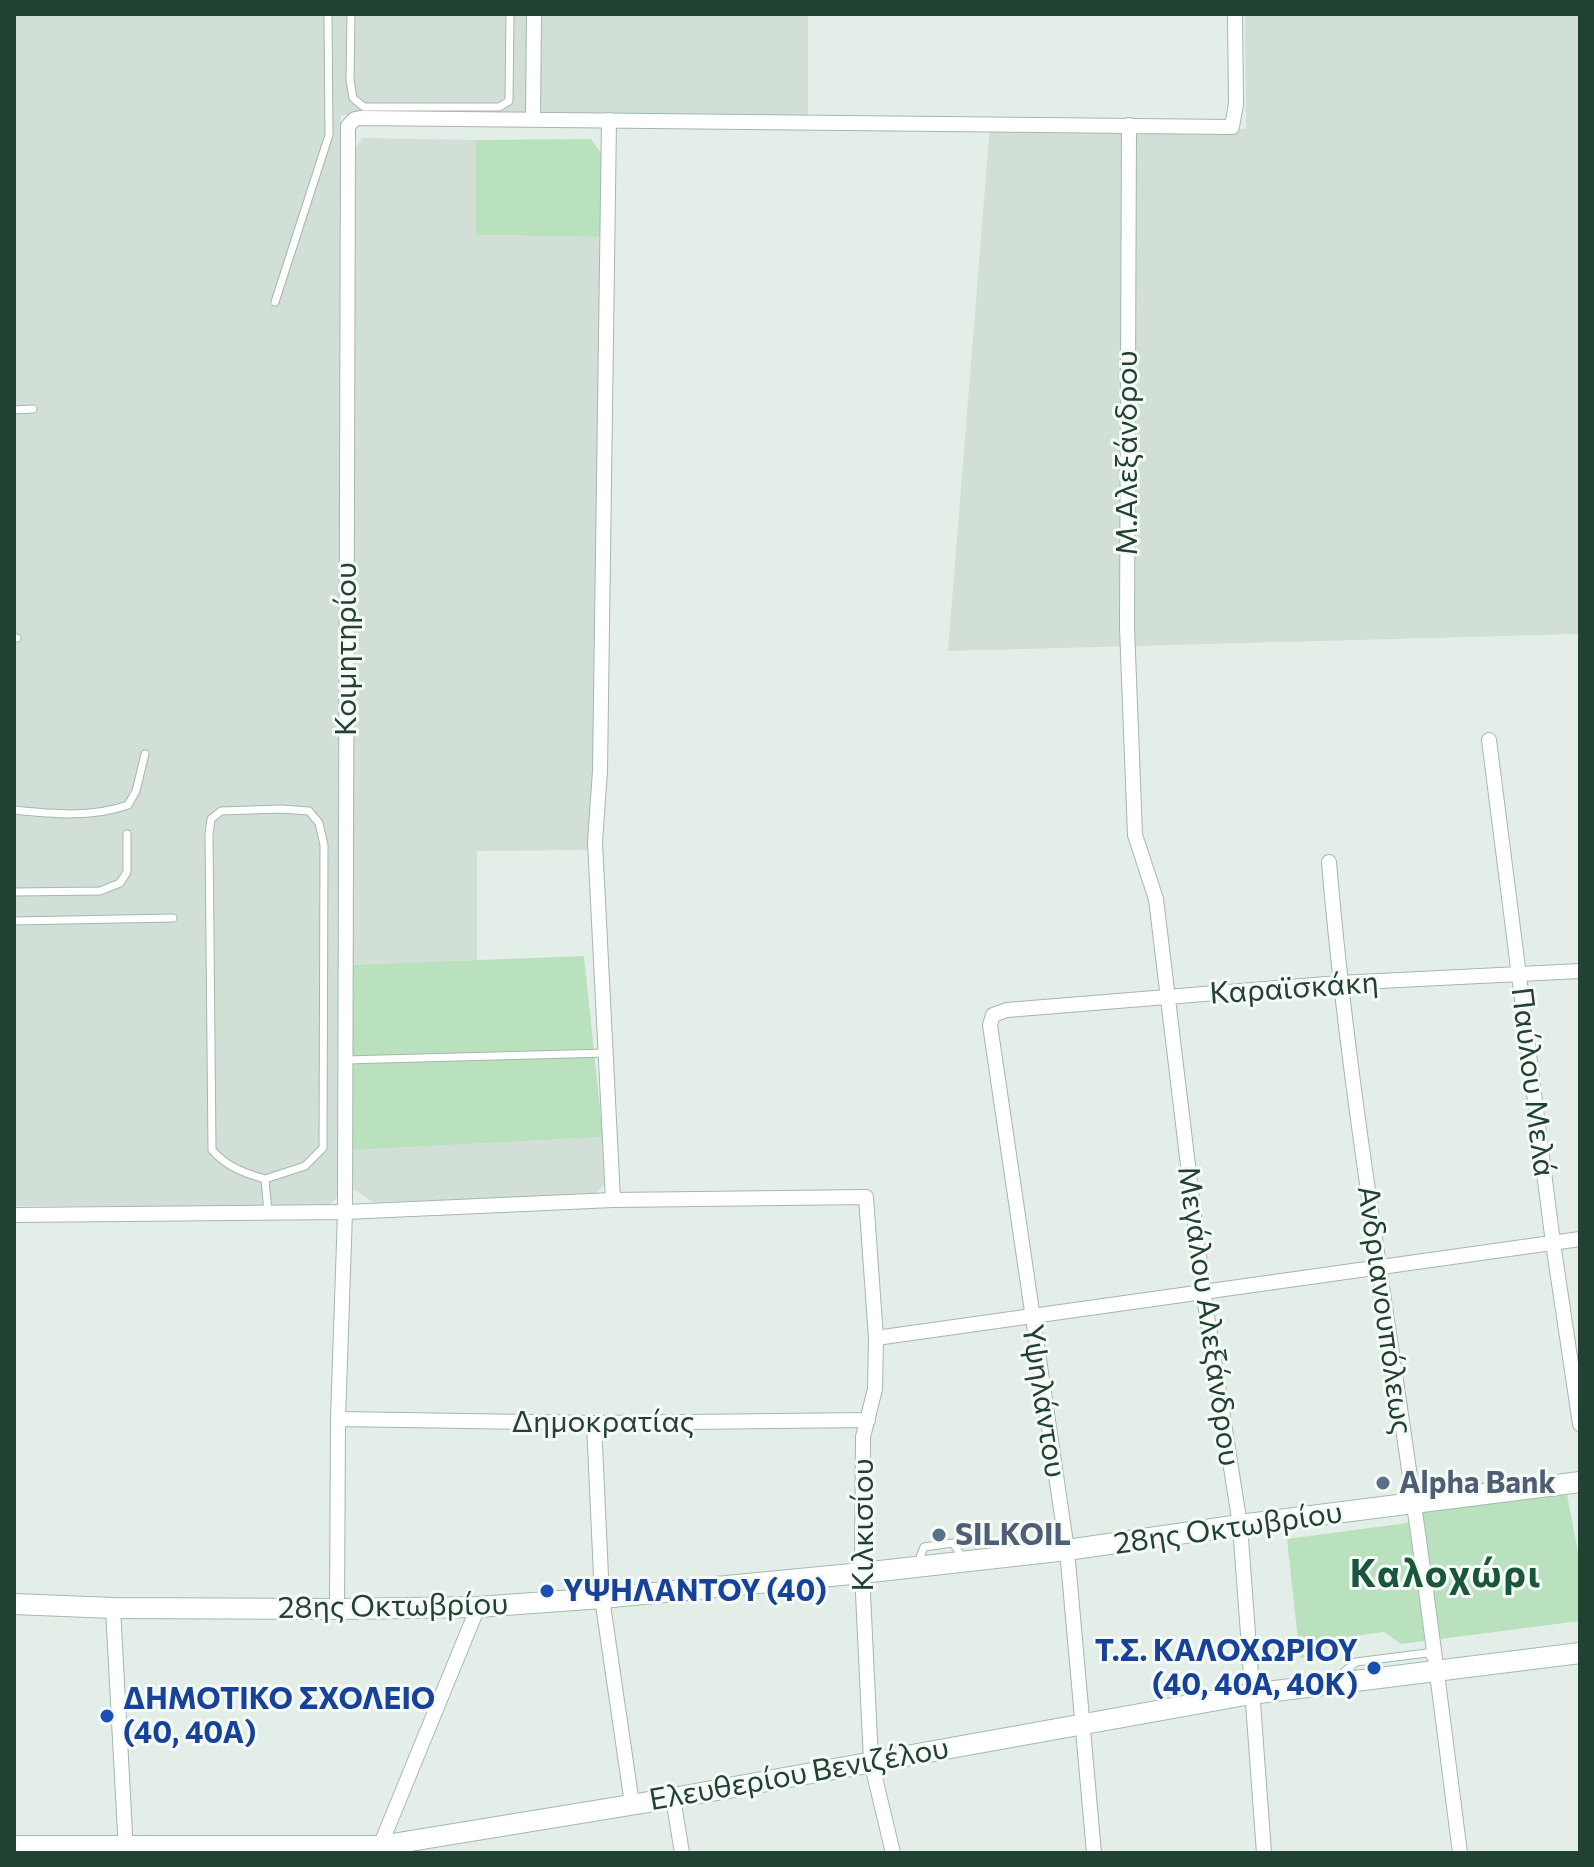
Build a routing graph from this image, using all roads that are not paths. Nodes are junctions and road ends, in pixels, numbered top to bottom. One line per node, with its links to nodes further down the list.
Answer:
1 (328, 14): 9 (lane)
2 (351, 14): 3 (lane)
3 (510, 14)
4 (534, 14): 6 (street)
5 (1235, 14): 8 (street)
6 (533, 120): 7 (street); 27 (street, Κοιμητηρίου)
7 (609, 120): 8 (street); 26 (street)
8 (1129, 125): 14 (street, Μ.Αλεξάνδρου)
9 (275, 302)
10 (33, 409): 11 (lane)
11 (14, 410)
12 (1489, 740): 22 (street, Παύλου Μελά)
13 (145, 754): 15 (lane)
14 (1132, 782): 24 (street, Μεγάλου Αλεξάνδρου)
15 (14, 810)
16 (127, 834): 18 (lane)
17 (1329, 862): 23 (street, Ανδριανουπόλεως)
18 (14, 892)
19 (173, 918): 20 (lane)
20 (14, 921)
21 (1580, 971): 22 (street, Καραϊσκάκη)
22 (1520, 975): 23 (street, Καραϊσκάκη); 34 (street, Παύλου Μελά)
23 (1339, 983): 24 (street, Καραϊσκάκη); 35 (street, Ανδριανουπόλεως)
24 (1166, 998): 25 (street, Καραϊσκάκη); 36 (street, Μεγάλου Αλεξάνδρου)
25 (1007, 1010): 37 (street, Υψηλάντου)
26 (606, 1053): 27 (lane); 29 (street)
27 (345, 1060): 30 (street, Κοιμητηρίου)
28 (265, 1179): 28 (lane); 31 (lane)
29 (613, 1200): 30 (street); 38 (street, Κιλκισίου)
30 (345, 1212): 31 (street); 39 (street, Κοιμητηρίου)
31 (268, 1213): 32 (street)
32 (14, 1215)
33 (1580, 1239): 34 (street)
34 (1553, 1243): 35 (street); 42 (street, Παύλου Μελά)
35 (1377, 1266): 36 (street); 44 (street, Ανδριανουπόλεως)
36 (1203, 1290): 37 (street); 45 (street, Μεγάλου Αλεξάνδρου)
37 (1031, 1314): 38 (street); 46 (street, Υψηλάντου)
38 (876, 1338): 40 (street, Κιλκισίου)
39 (338, 1419): 41 (street, Δημοκρατίας); 54 (street, Κοιμητηρίου)
40 (868, 1420): 41 (street, Δημοκρατίας); 49 (street, Κιλκισίου)
41 (594, 1423): 50 (street)
42 (1580, 1424)
43 (1580, 1482): 44 (main road, 28ης Οκτωβρίου)
44 (1414, 1503): 45 (main road, 28ης Οκτωβρίου); 56 (street, Ανδριανουπόλεως)
45 (1240, 1525): 46 (main road, 28ης Οκτωβρίου); 57 (street, Μεγάλου Αλεξάνδρου)
46 (1067, 1550): 49 (main road, 28ης Οκτωβρίου); 58 (street, Υψηλάντου)
47 (959, 1552): 48 (lane)
48 (920, 1557)
49 (862, 1573): 50 (main road, 28ης Οκτωβρίου); 59 (street, Κιλκισίου)
50 (602, 1598): 52 (main road, 28ης Οκτωβρίου); 61 (street)
51 (14, 1604): 53 (main road, 28ης Οκτωβρίου)
52 (478, 1607): 54 (main road, 28ης Οκτωβρίου); 64 (street)
53 (113, 1608): 54 (main road, 28ης Οκτωβρίου); 63 (street)
54 (337, 1609)
55 (1580, 1653): 56 (main road, Ελευθερίου Βενιζέλου)
56 (1439, 1669): 57 (main road, Ελευθερίου Βενιζέλου); 69 (street, Ανδριανουπόλεως)
57 (1251, 1694): 58 (main road, Ελευθερίου Βενιζέλου); 68 (street, Μεγάλου Αλεξάνδρου)
58 (1081, 1724): 59 (main road, Ελευθερίου Βενιζέλου); 67 (street, Υψηλάντου)
59 (871, 1761): 60 (main road, Ελευθερίου Βενιζέλου); 66 (street, Κιλκισίου)
60 (673, 1798): 61 (main road, Ελευθερίου Βενιζέλου); 65 (street)
61 (632, 1804): 64 (main road, Ελευθερίου Βενιζέλου)
62 (14, 1846): 63 (main road, Ελευθερίου Βενιζέλου)
63 (126, 1850): 64 (main road, Ελευθερίου Βενιζέλου)
64 (380, 1851)
65 (682, 1853)
66 (893, 1853)
67 (1094, 1853)
68 (1264, 1853)
69 (1460, 1853)

